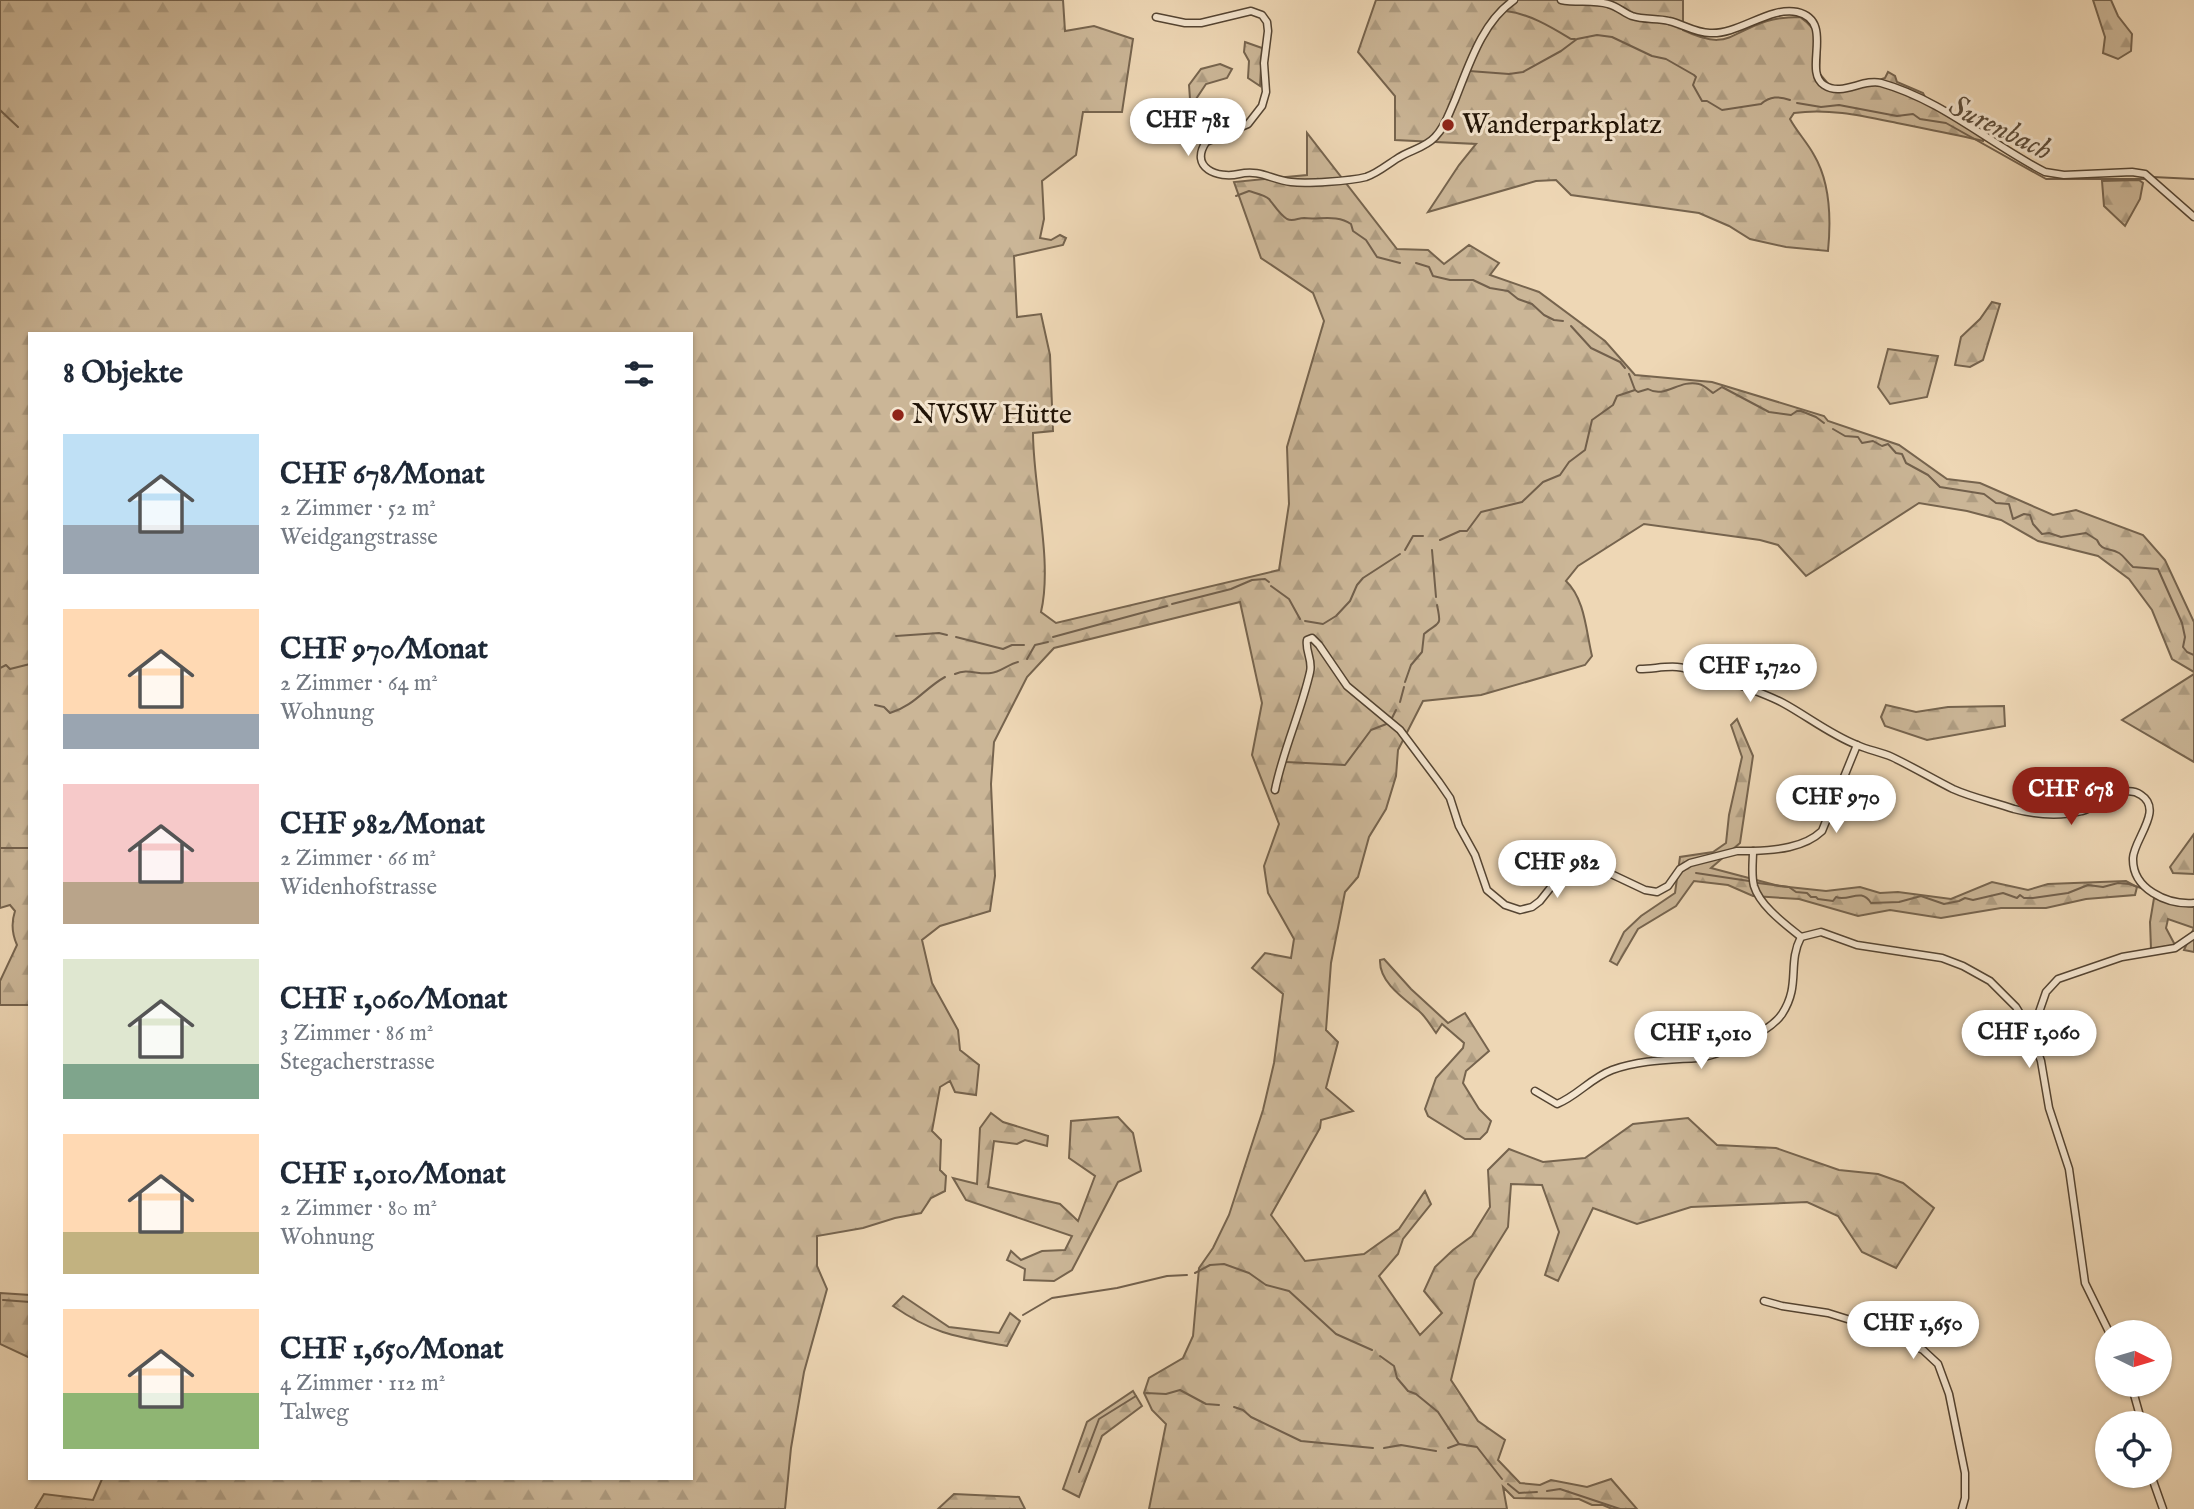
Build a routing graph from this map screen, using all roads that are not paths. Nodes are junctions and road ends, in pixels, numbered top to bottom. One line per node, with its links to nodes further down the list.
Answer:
1 (1514, 0): 3 (street)
2 (1561, 0): 4 (street)
3 (1156, 16)
4 (2194, 217)
5 (1640, 669): 6 (street)
6 (1857, 745): 8 (street); 9 (street)
7 (1275, 790): 8 (street)
8 (1753, 851): 11 (street)
9 (2194, 903)
10 (2194, 935): 12 (street)
11 (1801, 937): 12 (street); 13 (street)
12 (2030, 1030): 15 (street)
13 (1535, 1091)
14 (1764, 1301): 17 (street)
15 (2103, 1320)
16 (2156, 1488): 18 (street)
17 (1962, 1509)
18 (2163, 1509)

